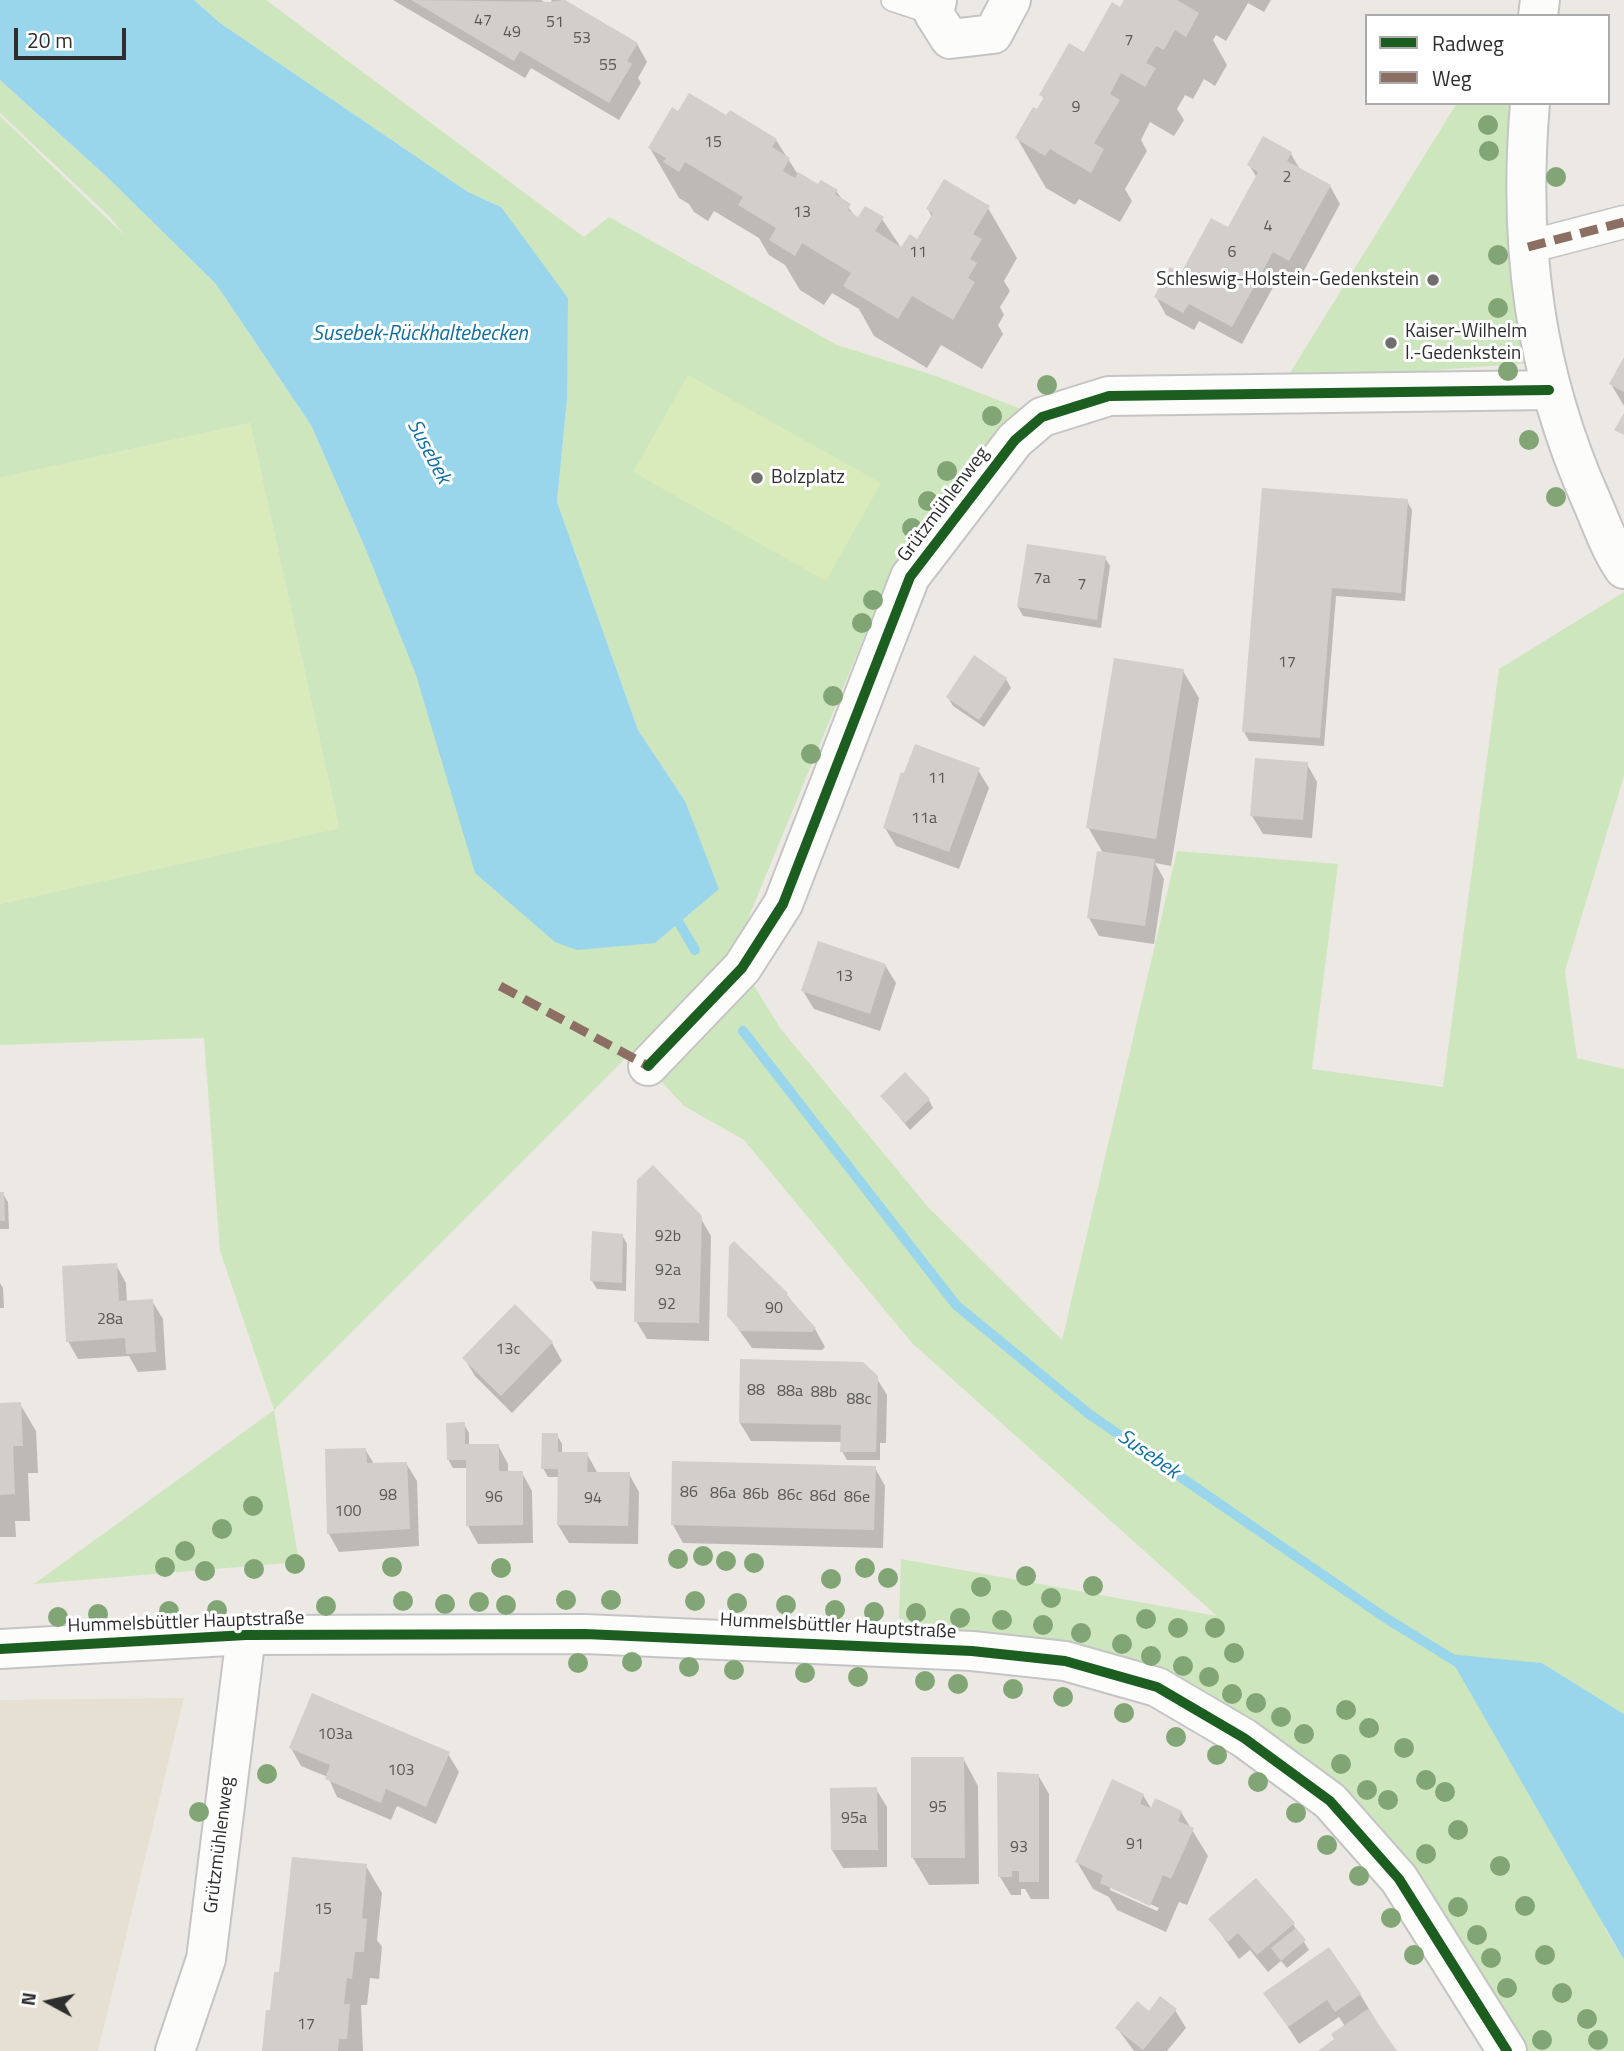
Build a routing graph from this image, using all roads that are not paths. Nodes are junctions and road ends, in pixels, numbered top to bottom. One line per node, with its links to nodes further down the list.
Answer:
1 (892, 0): 3 (lane)
2 (1012, 0): 3 (street)
3 (935, 7)
4 (1530, 105): 6 (street)
5 (1624, 222): 6 (street)
6 (1528, 247): 7 (street)
7 (1549, 390): 8 (street); 9 (street, Grützmühlenweg)
8 (1624, 569)
9 (648, 1066)
10 (246, 1635): 11 (street, Hummelsbüttler Hauptstraße); 12 (street, Grützmühlenweg); 13 (street, Hummelsbüttler Hauptstraße)
11 (0, 1649)
12 (175, 2051)
13 (1507, 2051)

